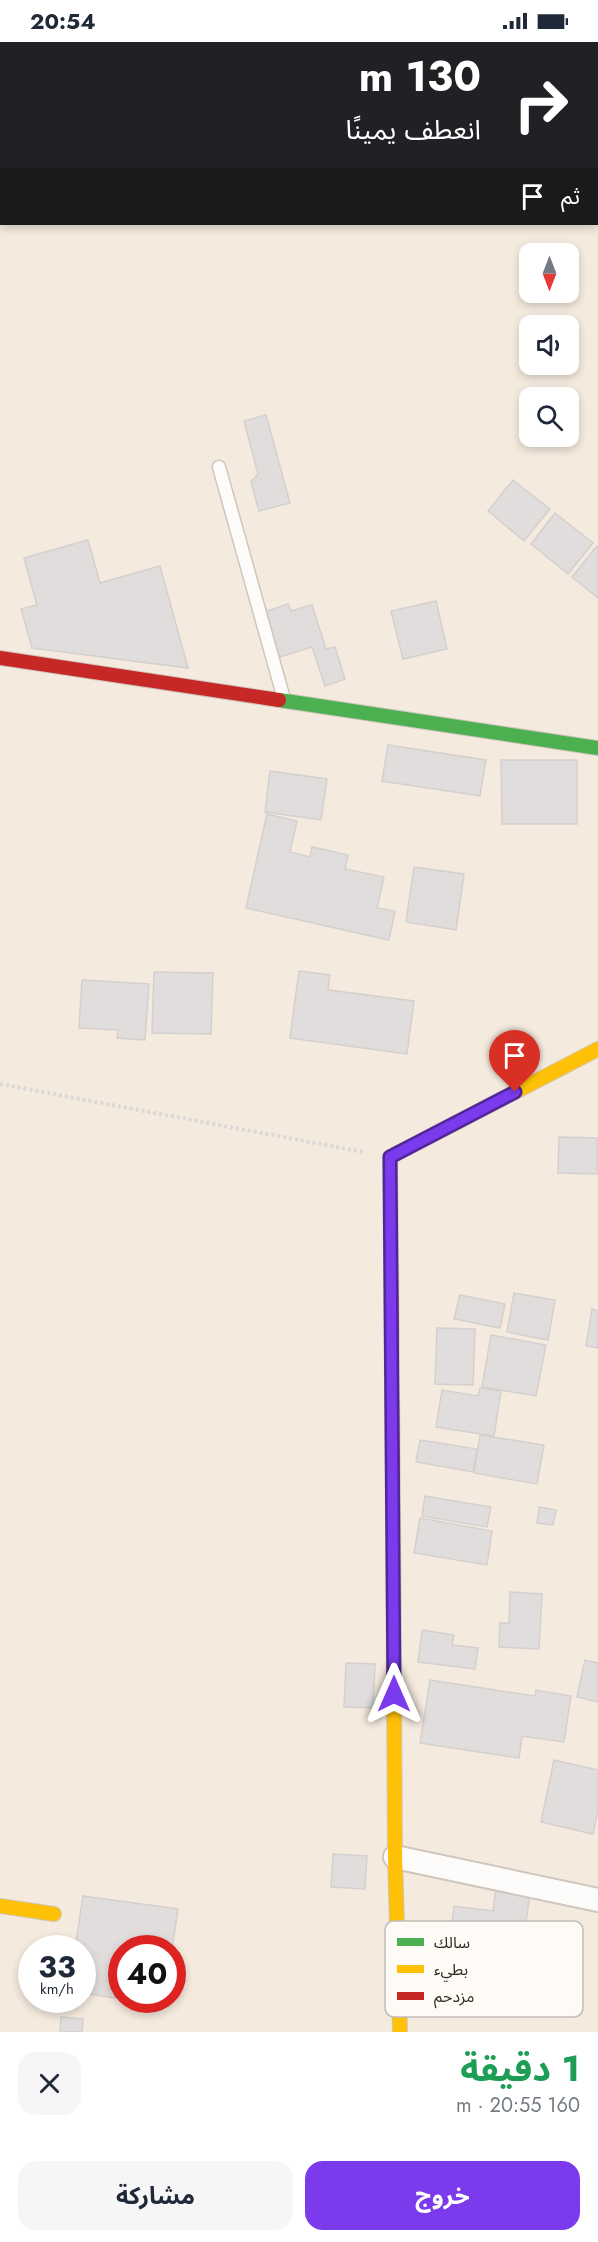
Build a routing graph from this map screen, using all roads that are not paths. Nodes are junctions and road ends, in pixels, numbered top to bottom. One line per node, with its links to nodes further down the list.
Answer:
1 (219, 467): 3 (lane)
2 (0, 658): 3 (street)
3 (284, 700): 4 (street)
4 (598, 748)
5 (598, 1049): 6 (street)
6 (395, 1857): 7 (street); 10 (street)
7 (598, 1900)
8 (0, 1906): 9 (street)
9 (54, 1914)
10 (397, 1921)
11 (400, 2017): 12 (street)
12 (400, 2032)

